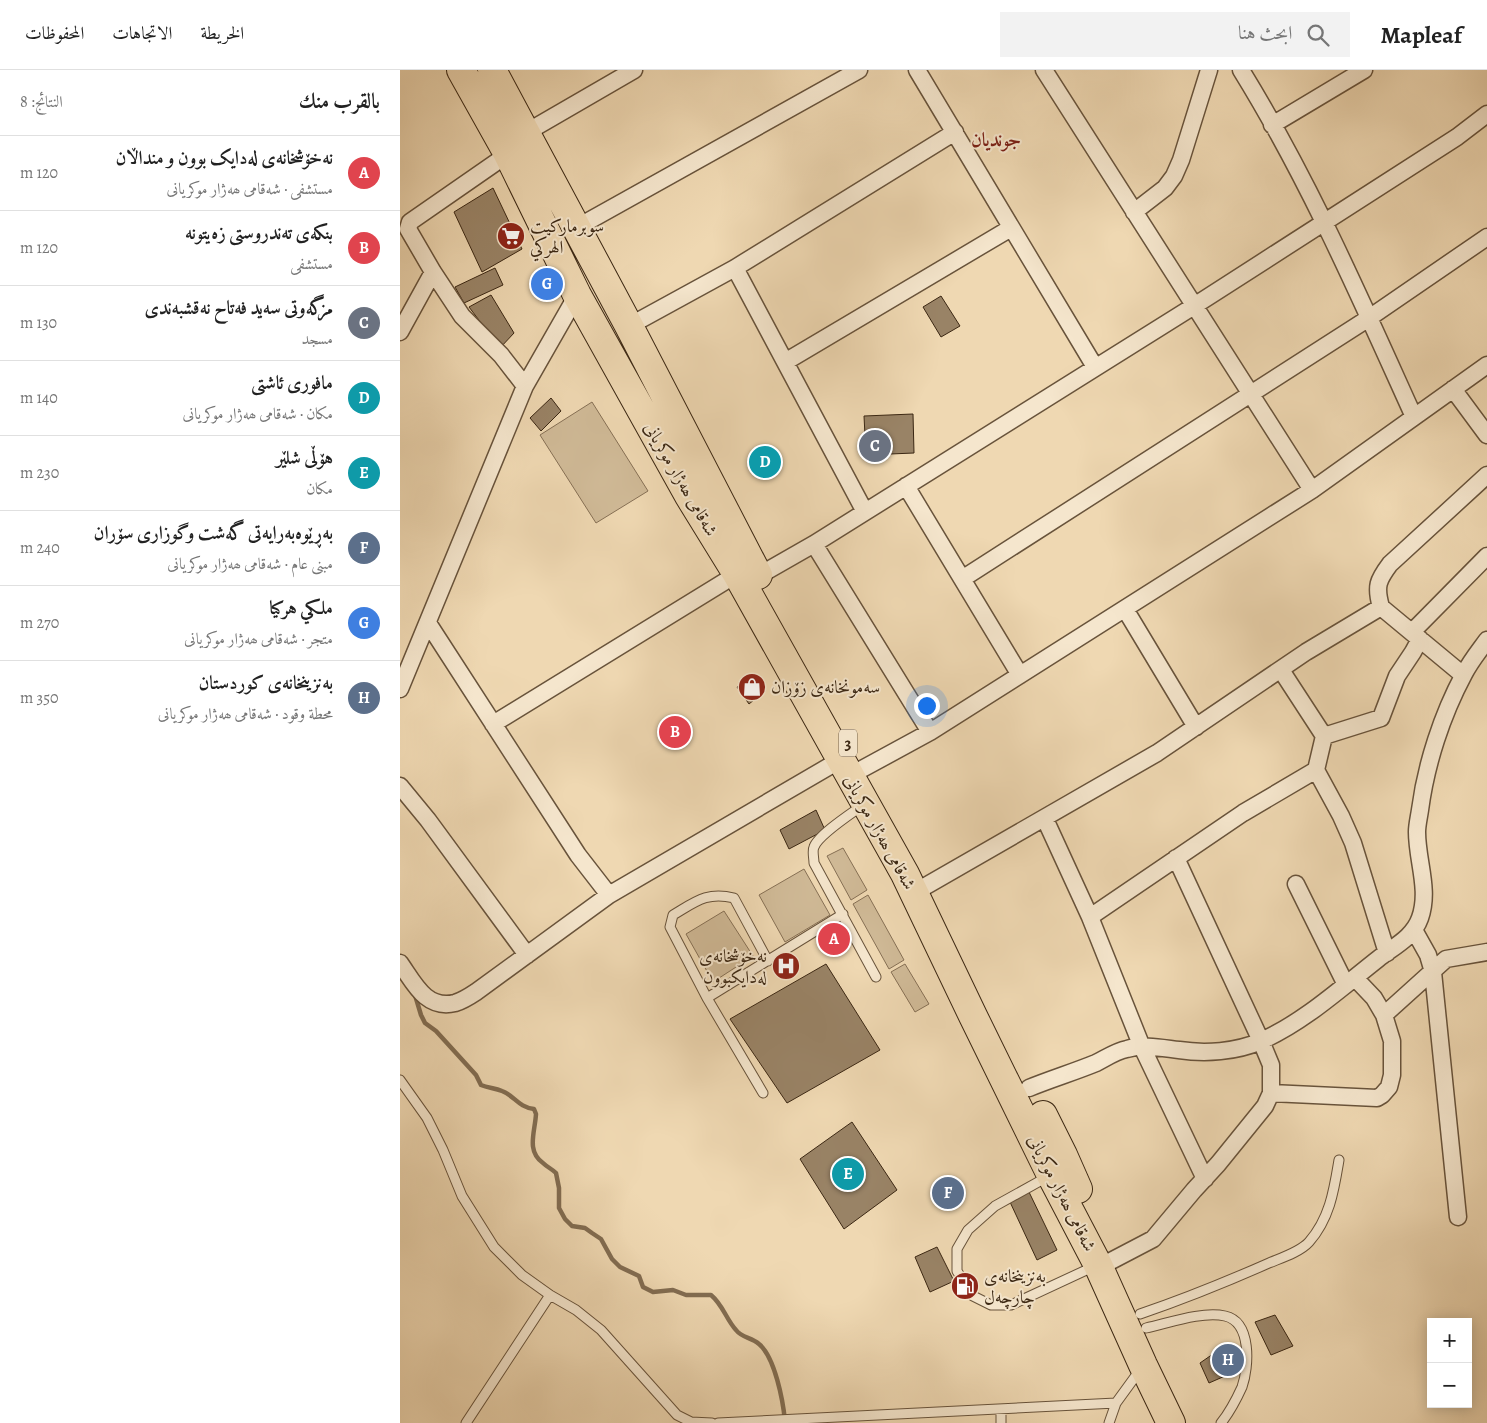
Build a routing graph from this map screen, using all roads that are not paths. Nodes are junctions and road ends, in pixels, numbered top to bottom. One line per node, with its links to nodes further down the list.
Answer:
1 (461, 70): 14 (highway, شەقامی ھەژار موکریانی / 3)
2 (492, 70): 12 (highway, شەقامی ھەژار موکریانی / 3)
3 (634, 70): 12 (street)
4 (858, 70): 18 (street)
5 (917, 70): 13 (street)
6 (1044, 70): 15 (street)
7 (1241, 70): 11 (street)
8 (1364, 70): 11 (street)
9 (1203, 73): 15 (street)
10 (1487, 114): 17 (street)
11 (1272, 125): 17 (street)
12 (527, 132): 18 (highway, شەقامی ھەژار موکریانی / 3)
13 (956, 132): 19 (street); 22 (street)
14 (508, 154): 20 (street); 24 (highway, شەقامی ھەژار موکریانی / 3)
15 (1134, 212): 25 (street)
16 (400, 213): 20 (street)
17 (1325, 222): 25 (street); 26 (street)
18 (576, 228): 27 (highway, شەقامی ھەژار موکریانی / 3)
19 (1011, 228): 29 (street); 31 (street)
20 (408, 229): 23 (street)
21 (1487, 237): 26 (street)
22 (735, 268): 27 (street); 29 (street)
23 (433, 272): 28 (street); 32 (street)
24 (577, 295): 32 (street); 39 (highway, شەقامی ھەژار موکریانی / 3)
25 (1194, 306): 31 (street); 34 (street)
26 (1369, 318): 34 (street); 35 (street)
27 (629, 326): 39 (highway, شەقامی ھەژار موکریانی / 3)
28 (400, 332)
29 (785, 362): 41 (street)
30 (1487, 365): 33 (street)
31 (1095, 367): 38 (street)
32 (525, 386): 48 (street)
33 (1453, 389): 35 (street); 36 (street)
34 (1250, 394): 40 (street); 45 (street)
35 (1414, 418): 40 (street)
36 (1487, 435)
37 (1487, 475): 46 (street)
38 (906, 486): 41 (street); 45 (street)
39 (699, 490): 44 (highway, شەقامی ھەژار موکریانی / 3)
40 (1312, 490): 47 (street)
41 (865, 512): 42 (street)
42 (814, 544): 44 (street); 57 (street)
43 (1487, 556): 49 (street)
44 (747, 575): 55 (street); 59 (highway, شەقامی ھەژار موکریانی / 3)
45 (962, 579): 53 (street)
46 (1381, 607): 49 (street); 51 (street)
47 (1125, 609): 53 (street); 56 (street)
48 (428, 622): 54 (street); 55 (street)
49 (1416, 636): 52 (street); 58 (street)
50 (1487, 640): 52 (street)
51 (1281, 670): 56 (street); 58 (street)
52 (1463, 674): 70 (street)
53 (1020, 675): 57 (street)
54 (400, 689)
55 (493, 724): 67 (street)
56 (1196, 727): 63 (street)
57 (930, 732): 59 (street)
58 (1324, 736): 60 (street)
59 (851, 764): 62 (highway, شەقامی ھەژار موکریانی / 3); 66 (highway, شەقامی ھەژار موکریانی / 3); 67 (street)
60 (1316, 770): 64 (street); 72 (street)
61 (400, 786): 73 (street)
62 (865, 804): 68 (lane); 88 (highway, شەقامی ھەژار موکریانی / 3)
63 (1045, 819): 66 (street); 69 (street)
64 (1176, 858): 69 (street); 81 (street)
65 (1296, 884): 78 (street)
66 (924, 887): 84 (highway, شەقامی ھەژار موکریانی / 3)
67 (609, 895): 73 (street)
68 (843, 914): 74 (lane); 77 (lane)
69 (1090, 917): 82 (street)
70 (1414, 930): 72 (street); 76 (street)
71 (1487, 952): 76 (street)
72 (1387, 953): 78 (street)
73 (527, 955): 75 (street)
74 (768, 960): 79 (lane); 79 (lane)
75 (400, 963)
76 (1433, 972): 80 (street); 90 (street)
77 (876, 977)
78 (1351, 982): 80 (street); 81 (street)
79 (707, 998): 85 (lane)
80 (1384, 1016): 86 (street)
81 (1261, 1041): 82 (street); 86 (street)
82 (1142, 1046): 84 (street); 89 (street)
83 (400, 1080): 92 (lane)
84 (1029, 1088): 91 (highway, شەقامی ھەژار موکریانی / 3)
85 (763, 1092)
86 (1271, 1093): 89 (street)
87 (1338, 1160): 93 (lane)
88 (1051, 1175): 91 (highway, شەقامی ھەژار موکریانی / 3); 91 (lane)
89 (1205, 1179): 91 (street)
90 (1458, 1217)
91 (1104, 1263): 93 (highway, شەقامی ھەژار موکریانی / 3); 94 (highway, شەقامی ھەژار موکریانی / 3)
92 (550, 1295): 97 (lane); 98 (lane)
93 (1143, 1321): 103 (highway, شەقامی ھەژار موکریانی / 3); 104 (lane)
94 (1143, 1366): 95 (lane); 102 (highway, شەقامی ھەژار موکریانی / 3)
95 (1116, 1403): 96 (lane); 101 (lane)
96 (1001, 1409): 99 (lane); 100 (lane)
97 (466, 1423)
98 (712, 1423)
99 (718, 1423)
100 (1001, 1423)
101 (1109, 1423)
102 (1171, 1423)
103 (1188, 1423)
104 (1221, 1423)

